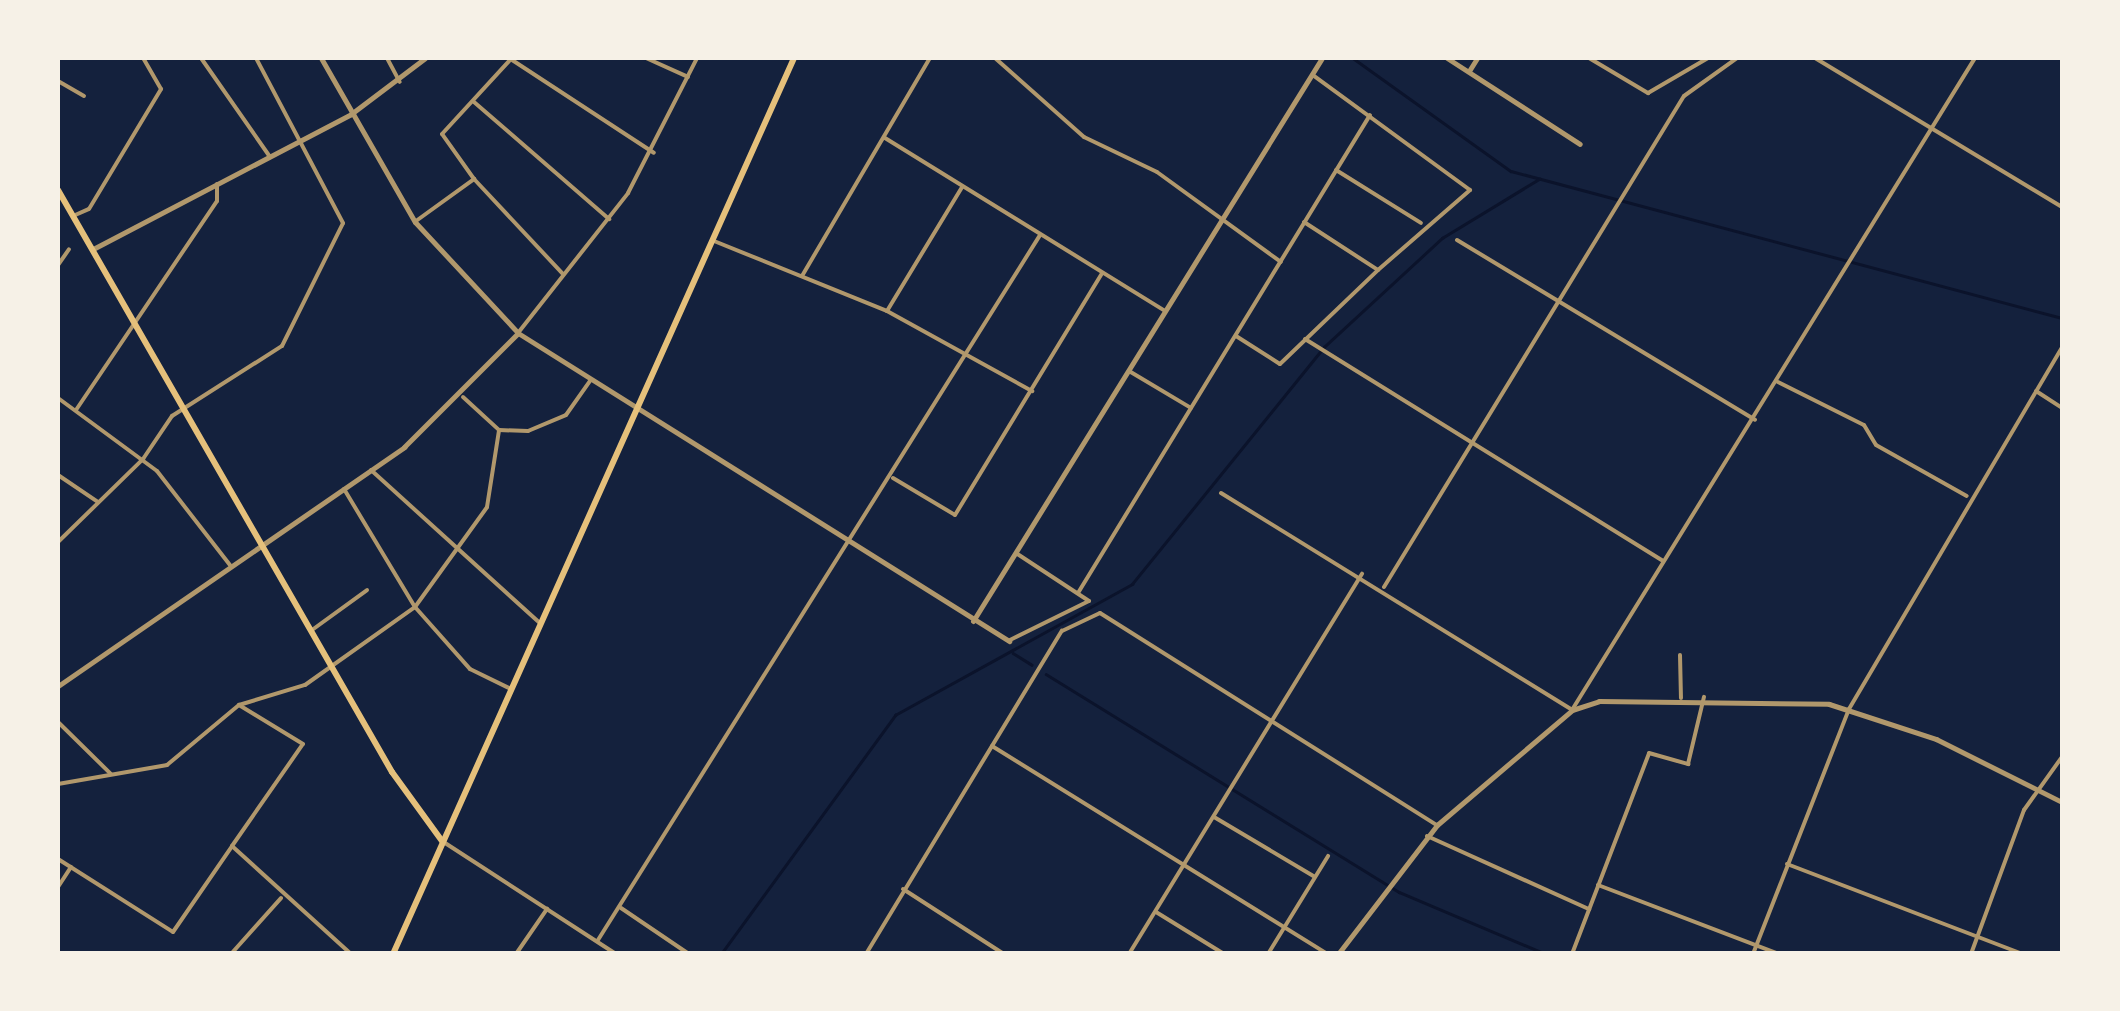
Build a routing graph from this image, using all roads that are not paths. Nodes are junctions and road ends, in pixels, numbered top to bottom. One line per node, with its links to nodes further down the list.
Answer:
1 (144, 58): 42 (street)
2 (201, 58): 35 (street)
3 (256, 58): 32 (street)
4 (321, 58): 28 (street)
5 (388, 58): 25 (street)
6 (425, 58): 25 (street)
7 (511, 58): 27 (street); 34 (street)
8 (646, 58): 23 (street)
9 (696, 58): 23 (street)
10 (794, 58): 50 (main road)
11 (930, 58): 31 (street)
12 (994, 58): 44 (street)
13 (1322, 58): 22 (street)
14 (1446, 58): 21 (street)
15 (1477, 58): 21 (street)
16 (1589, 58): 17 (street)
17 (1708, 58)
18 (1737, 58): 59 (street)
19 (1815, 58): 30 (street)
20 (1976, 58): 30 (street)
21 (1468, 71): 33 (street)
22 (1312, 74): 29 (street); 44 (street)
23 (688, 77): 34 (street)
24 (58, 80): 26 (street)
25 (400, 82): 28 (street)
26 (84, 96)
27 (474, 102): 37 (street); 43 (street)
28 (351, 114): 32 (street); 45 (street)
29 (1370, 115): 36 (street); 47 (street)
30 (1933, 127): 41 (street); 70 (street)
31 (885, 138): 39 (street); 58 (street)
32 (300, 141): 35 (street); 75 (street)
33 (1580, 144)
34 (654, 153): 43 (street)
35 (270, 158): 38 (street)
36 (1336, 170): 46 (street); 47 (street)
37 (474, 179): 45 (street); 57 (street)
38 (217, 184): 52 (street); 62 (street)
39 (962, 187): 48 (street); 61 (street)
40 (58, 190): 42 (main road)
41 (2062, 207)
42 (73, 216): 52 (main road)
43 (609, 219): 57 (street)
44 (1220, 221): 53 (street); 60 (street)
45 (415, 222): 63 (street)
46 (1304, 222): 53 (street); 55 (street)
47 (1422, 224): 55 (street)
48 (1040, 235): 56 (street); 67 (street)
49 (1456, 240): 59 (street)
50 (714, 241): 58 (street); 79 (main road)
51 (70, 249): 54 (street)
52 (93, 249): 62 (main road)
53 (1281, 262): 64 (street)
54 (58, 266)
55 (1378, 270): 65 (street)
56 (1102, 273): 60 (street); 71 (street)
57 (564, 274): 63 (street)
58 (802, 276): 61 (street)
59 (1563, 300): 80 (street); 82 (street)
60 (1165, 311): 68 (street)
61 (887, 312): 67 (street)
62 (134, 321): 75 (main road); 78 (street)
63 (518, 333): 69 (street); 73 (street)
64 (1236, 336): 65 (street); 76 (street)
65 (1305, 339): 82 (street)
66 (2062, 348): 72 (street)
67 (970, 354): 71 (street); 86 (street)
68 (1129, 370): 76 (street); 95 (street)
69 (590, 382): 79 (street); 81 (street)
70 (1778, 382): 80 (street); 89 (street)
71 (1032, 391): 86 (street)
72 (2036, 391): 77 (street); 89 (street)
73 (462, 397): 81 (street); 84 (street)
74 (58, 398): 78 (street)
75 (185, 408): 83 (street); 92 (main road)
76 (1191, 408): 101 (street)
77 (2062, 408)
78 (76, 410): 83 (street)
79 (638, 413): 93 (street); 105 (main road)
80 (1755, 420): 96 (street)
81 (499, 430): 94 (street)
82 (1474, 443): 96 (street); 99 (street)
83 (142, 459): 90 (street); 97 (street)
84 (372, 470): 87 (street); 94 (street)
85 (58, 475): 90 (street)
86 (893, 478): 93 (street)
87 (344, 489): 92 (street); 102 (street)
88 (1220, 493): 98 (street)
89 (1967, 496): 116 (street)
90 (98, 502): 91 (street)
91 (58, 542)
92 (263, 543): 97 (street); 106 (main road)
93 (851, 548): 104 (street); 141 (street)
94 (458, 553): 102 (street); 105 (street)
95 (1016, 553): 101 (street); 104 (street)
96 (1663, 561): 117 (street)
97 (230, 565): 111 (street)
98 (1362, 574): 99 (street); 119 (street)
99 (1384, 587): 117 (street)
100 (368, 590): 106 (street)
101 (1078, 593): 103 (street)
102 (415, 606): 110 (street); 112 (street)
103 (1052, 620): 107 (street); 108 (street)
104 (973, 621): 108 (street)
105 (541, 624): 112 (main road)
106 (312, 630): 110 (main road)
107 (1062, 631): 119 (street); 120 (street)
108 (1009, 641)
109 (1680, 655): 113 (street)
110 (332, 666): 115 (street); 129 (main road)
111 (58, 686)
112 (512, 689): 129 (main road)
113 (1681, 698): 114 (street); 117 (street)
114 (1704, 698): 116 (street); 137 (street)
115 (239, 705): 122 (street); 130 (street)
116 (1849, 709): 124 (street); 133 (street)
117 (1572, 710): 127 (street)
118 (58, 722): 122 (street)
119 (1272, 722): 126 (street); 127 (street)
120 (992, 746): 134 (street); 139 (street)
121 (2062, 757): 124 (street)
122 (110, 774): 123 (street)
123 (58, 784)
124 (2038, 788): 125 (street); 146 (street)
125 (2062, 802)
126 (1214, 818): 134 (street); 136 (street)
127 (1437, 825): 128 (street)
128 (1427, 836): 143 (street); 161 (street)
129 (442, 841): 142 (street); 151 (main road)
130 (232, 846): 135 (street); 140 (street)
131 (1328, 856): 136 (street)
132 (58, 859): 135 (street)
133 (1788, 864): 146 (street); 148 (street)
134 (1185, 866): 144 (street); 145 (street)
135 (71, 867): 138 (street)
136 (1315, 878): 145 (street)
137 (1598, 885): 143 (street); 148 (street)
138 (58, 887)
139 (903, 890): 155 (street); 156 (street)
140 (282, 896): 149 (street); 150 (street)
141 (621, 908): 147 (street); 154 (street)
142 (546, 909): 147 (street); 152 (street)
143 (1589, 909): 162 (street)
144 (1156, 912): 157 (street); 158 (street)
145 (1284, 928): 159 (street); 160 (street)
146 (1978, 937): 165 (street); 166 (street)
147 (598, 940): 153 (street)
148 (1756, 945): 163 (street); 164 (street)
149 (348, 953)
150 (231, 954)
151 (393, 954)
152 (516, 954)
153 (616, 954)
154 (689, 954)
155 (866, 954)
156 (1004, 954)
157 (1129, 954)
158 (1224, 954)
159 (1268, 954)
160 (1328, 954)
161 (1338, 954)
162 (1572, 954)
163 (1753, 954)
164 (1779, 954)
165 (1971, 954)
166 (2023, 954)

